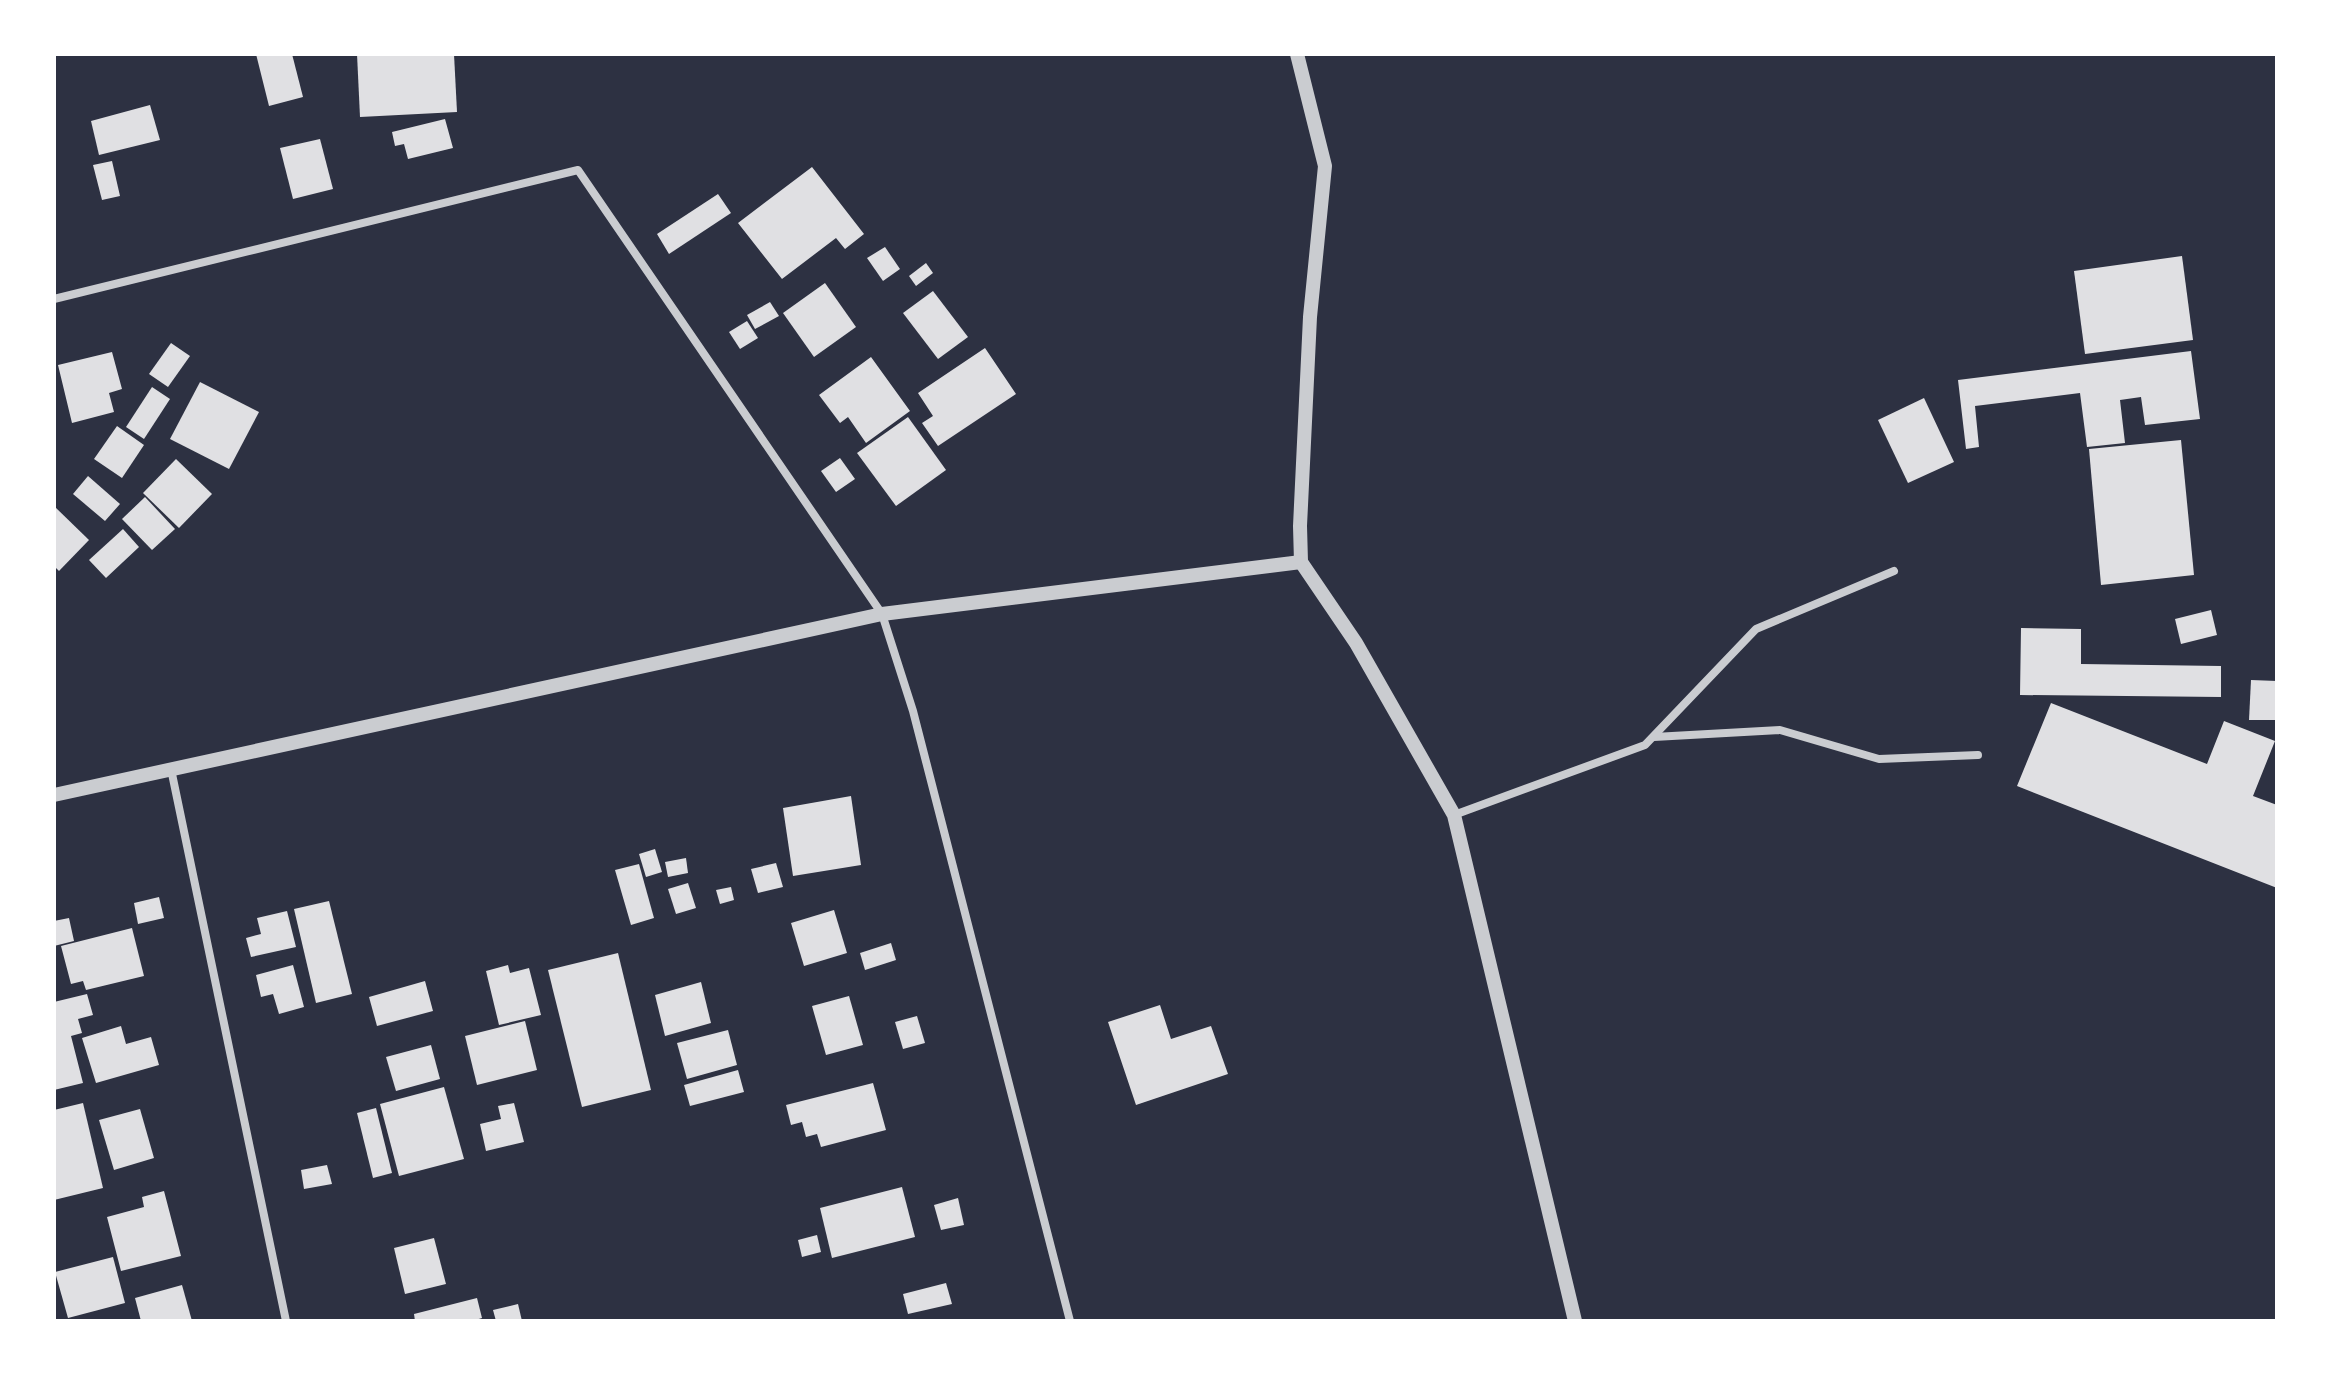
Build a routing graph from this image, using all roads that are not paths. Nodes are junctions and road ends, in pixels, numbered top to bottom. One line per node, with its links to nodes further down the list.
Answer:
1 (1297, 54): 3 (street)
2 (54, 299): 5 (street)
3 (1301, 562): 5 (street); 10 (street)
4 (1894, 571): 6 (street)
5 (882, 614): 8 (street); 12 (street)
6 (1653, 738): 7 (street); 10 (street)
7 (1978, 755)
8 (171, 769): 9 (street); 11 (street)
9 (54, 795)
10 (1454, 815): 13 (street)
11 (286, 1321)
12 (1070, 1321)
13 (1575, 1321)

